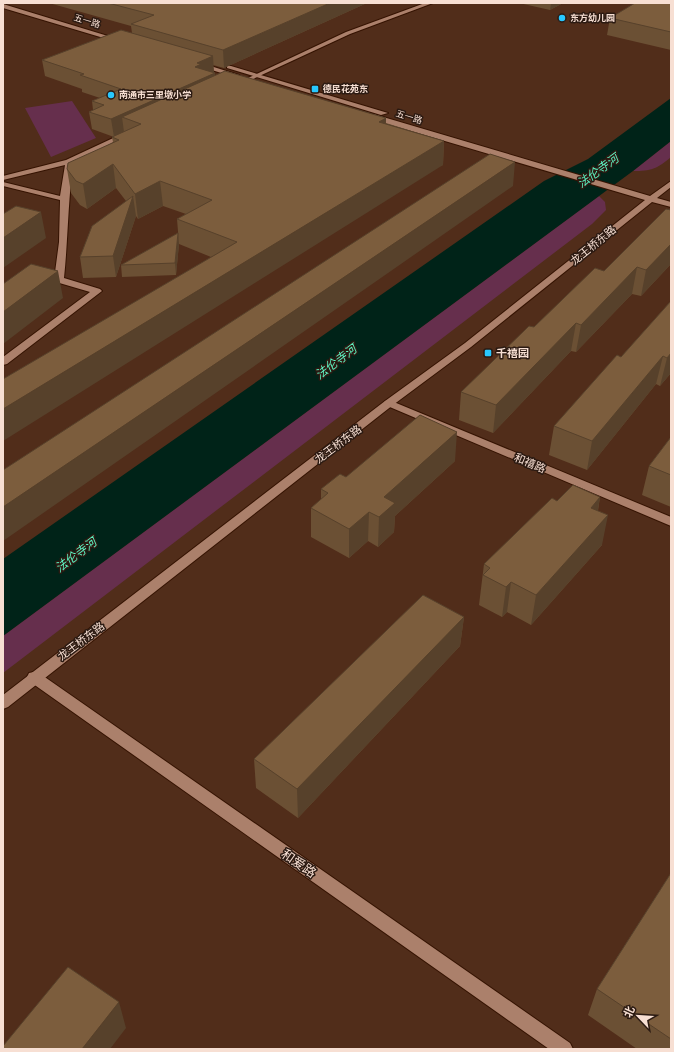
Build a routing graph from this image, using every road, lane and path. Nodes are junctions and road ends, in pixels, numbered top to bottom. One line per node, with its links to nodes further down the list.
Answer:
1 (9, 3): 3 (main road, 五一路)
2 (430, 3): 6 (main road)
3 (3, 6)
4 (196, 58): 6 (main road, 五一路)
5 (190, 62): 7 (main road, 五一路)
6 (256, 75): 7 (main road); 14 (main road, 五一路)
7 (248, 79): 8 (main road); 14 (main road, 五一路)
8 (226, 89)
9 (134, 132): 10 (main road)
10 (69, 162): 11 (main road); 16 (main road)
11 (3, 178)
12 (3, 184): 16 (main road)
13 (671, 184): 14 (main road, 龙王桥东路)
14 (655, 196): 15 (main road, 五一路); 17 (main road, 五一路); 19 (main road, 龙王桥东路)
15 (671, 196)
16 (64, 199): 18 (main road)
17 (671, 205)
18 (3, 362)
19 (388, 404): 20 (main road, 和禧路); 21 (main road, 龙王桥东路)
20 (671, 522)
21 (34, 677): 22 (main road, 龙王桥东路); 23 (main road, 和爱路)
22 (3, 702)
23 (564, 1049)

